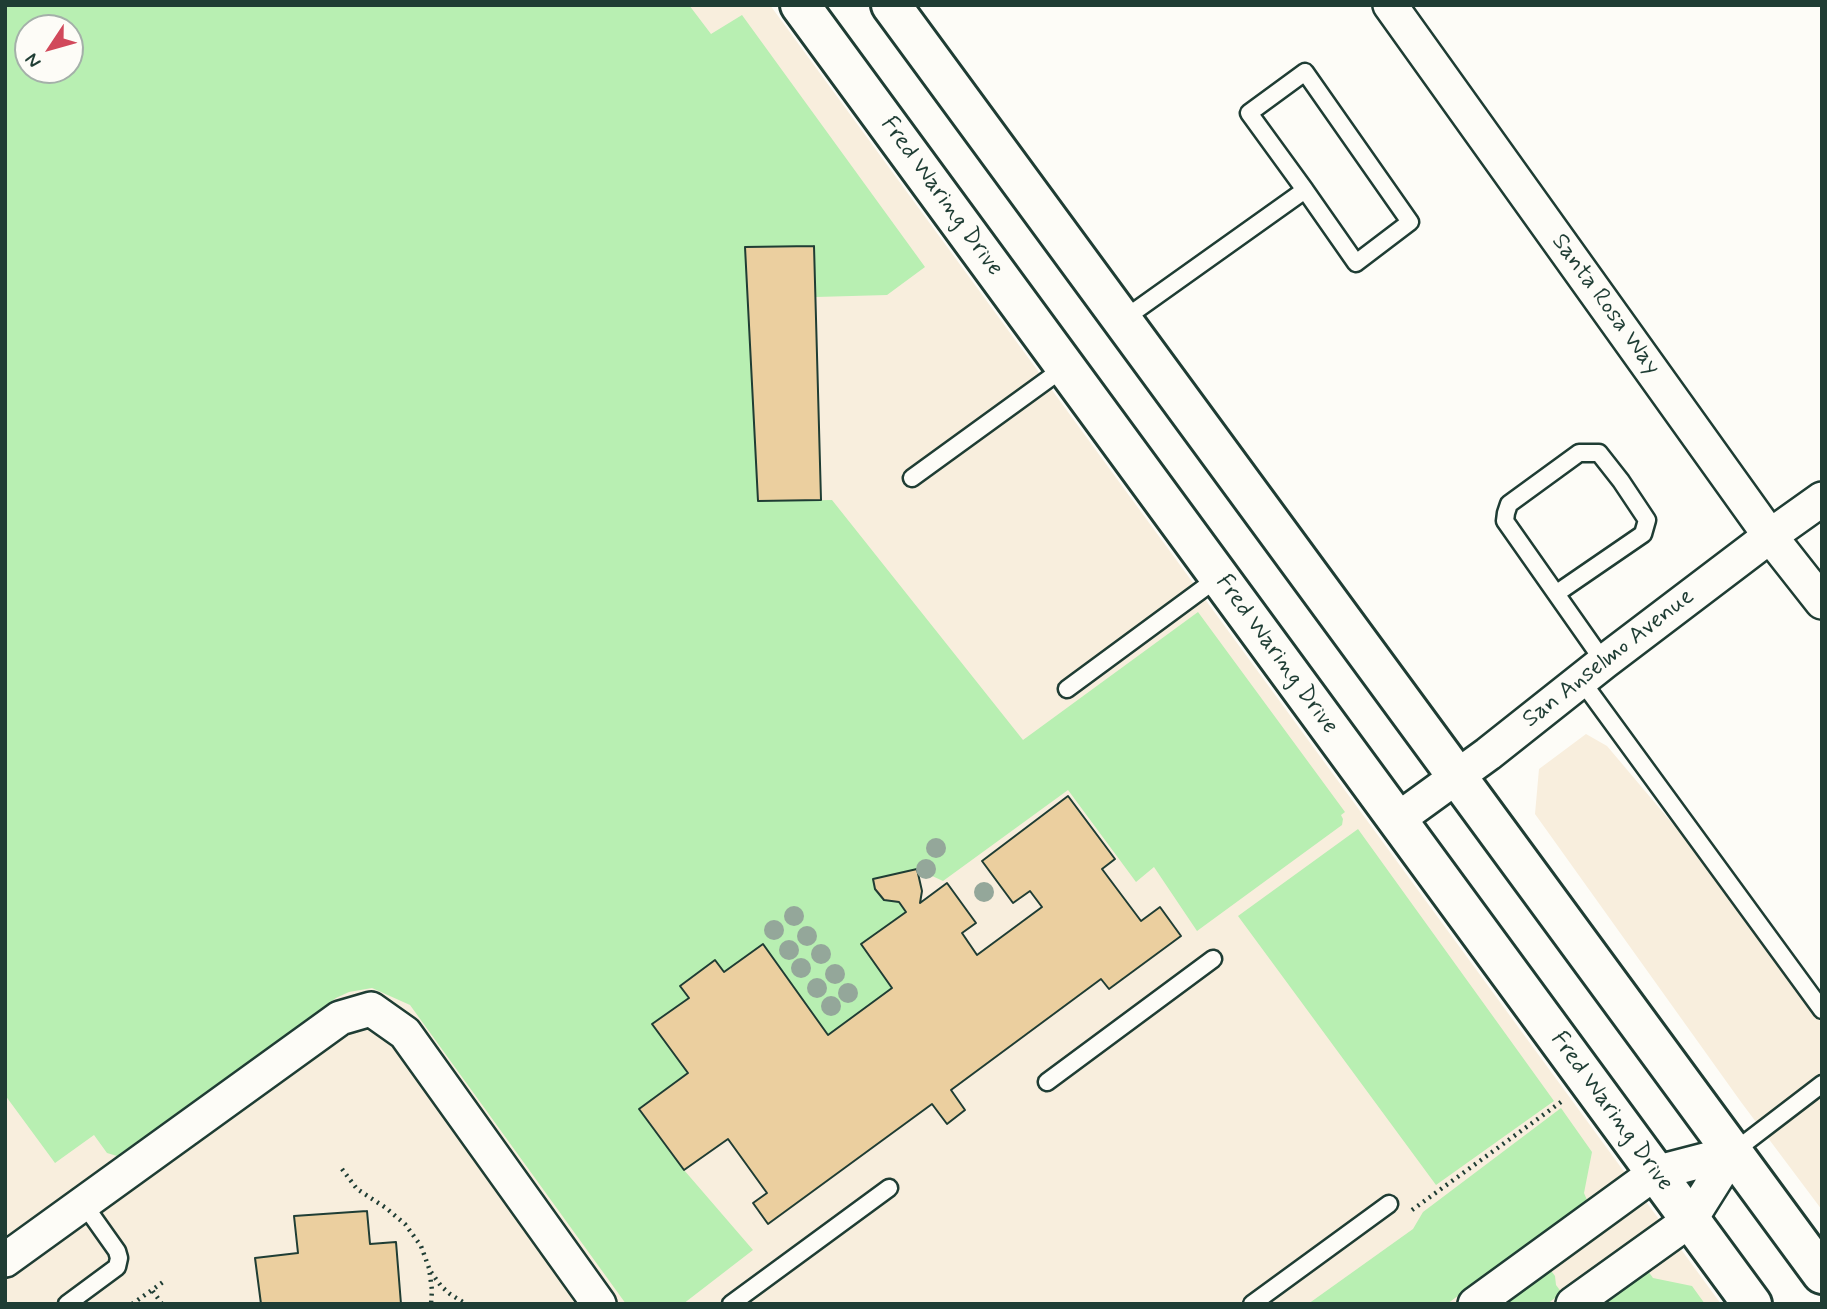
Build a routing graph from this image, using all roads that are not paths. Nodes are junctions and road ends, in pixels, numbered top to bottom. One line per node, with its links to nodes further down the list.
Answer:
1 (800, 5): 6 (main road, Fred Waring Drive)
2 (891, 5): 5 (main road)
3 (1390, 5): 9 (street, Santa Rosa Way)
4 (1305, 190): 4 (lane); 5 (lane)
5 (1121, 321): 15 (main road)
6 (1065, 367): 7 (lane); 10 (main road, Fred Waring Drive)
7 (912, 478)
8 (1822, 499): 9 (street, San Anselmo Avenue)
9 (1770, 536): 12 (street, Santa Rosa Way); 13 (street, San Anselmo Avenue)
10 (1219, 578): 14 (lane); 16 (main road, Fred Waring Drive)
11 (1557, 593): 11 (lane); 13 (lane)
12 (1822, 602)
13 (1592, 671): 15 (street, San Anselmo Avenue); 18 (lane)
14 (1067, 689)
15 (1457, 776): 16 (street, San Anselmo Avenue); 21 (main road)
16 (1397, 820): 22 (main road, Fred Waring Drive)
17 (1213, 959): 19 (lane)
18 (1822, 1010)
19 (1047, 1082)
20 (1822, 1084): 21 (lane)
21 (1732, 1153): 22 (street); 26 (street); 28 (main road)
22 (1656, 1173): 26 (main road, Fred Waring Drive); 33 (street)
23 (890, 1188): 31 (lane)
24 (83, 1203): 27 (street); 29 (lane); 30 (street)
25 (1389, 1204): 32 (lane)
26 (1690, 1220): 34 (street); 35 (main road, Fred Waring Drive)
27 (5, 1260)
28 (1822, 1274)
29 (67, 1304)
30 (599, 1304)
31 (731, 1304)
32 (1252, 1304)
33 (1475, 1304)
34 (1573, 1304)
35 (1752, 1304)

